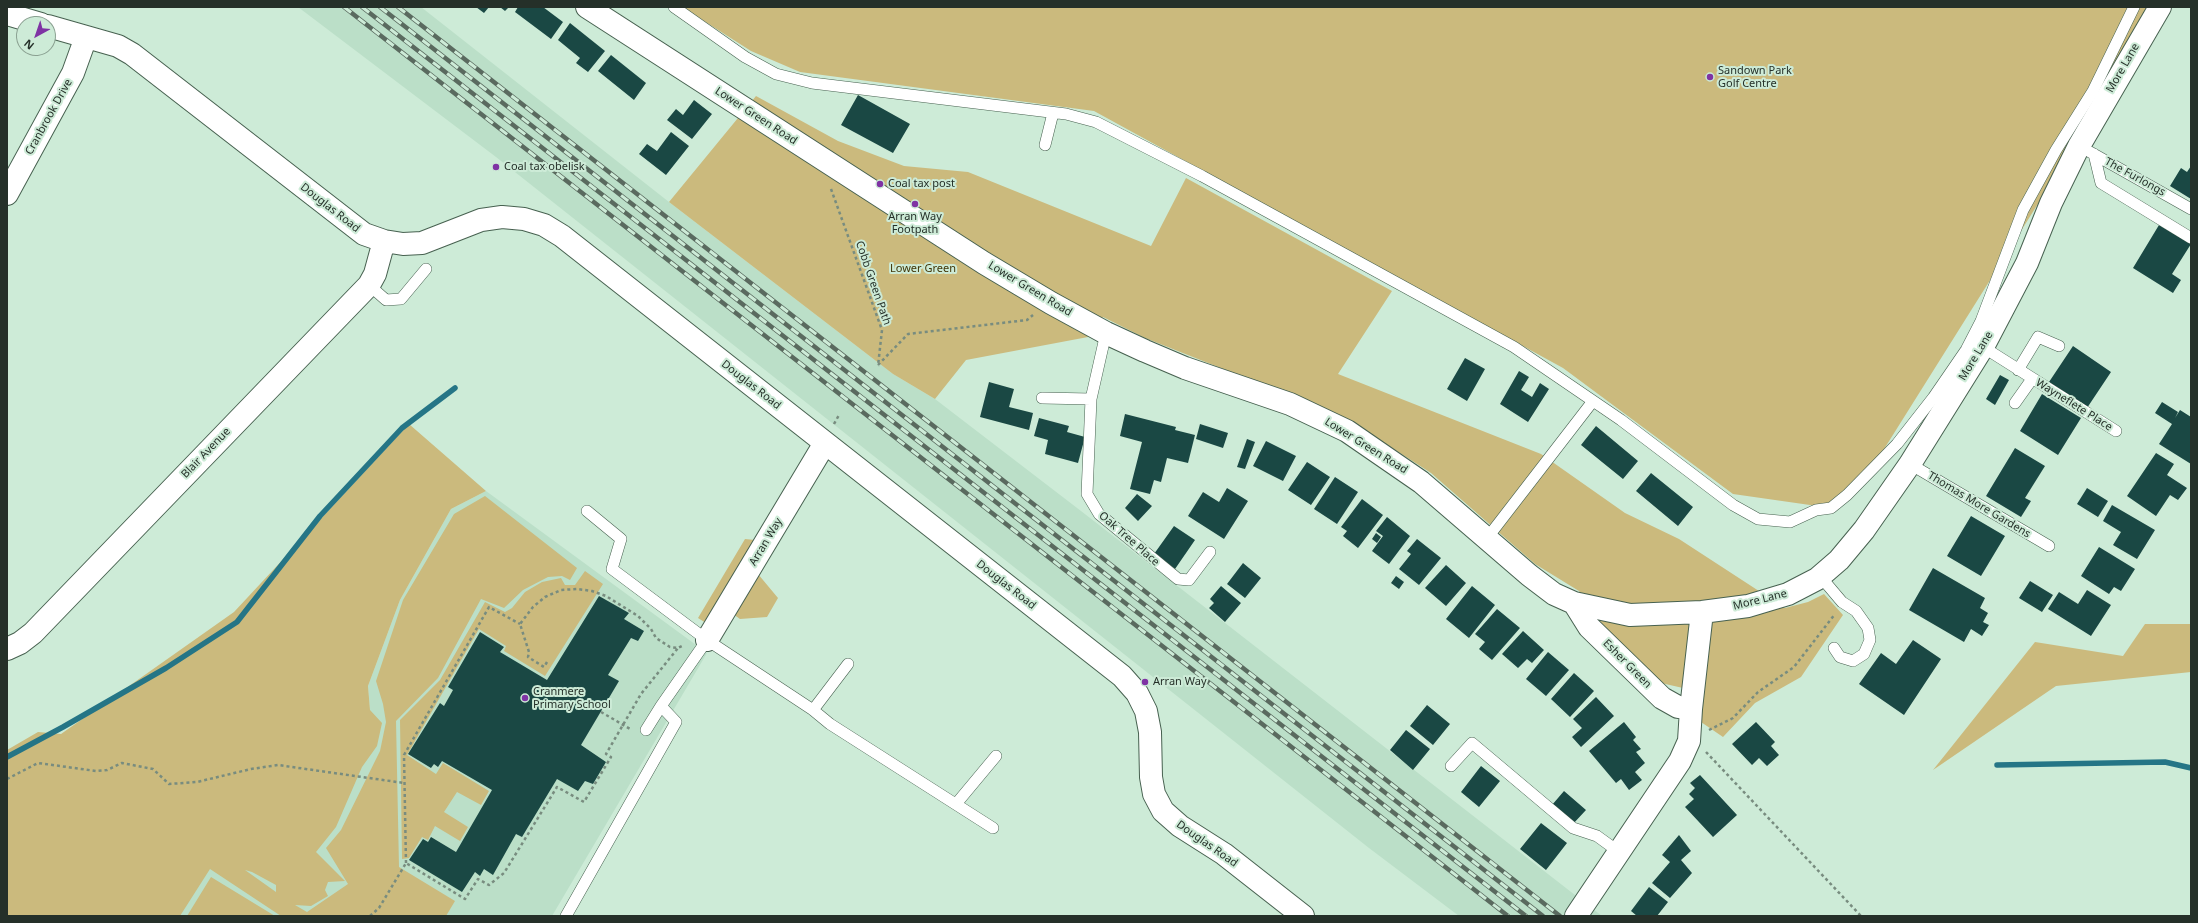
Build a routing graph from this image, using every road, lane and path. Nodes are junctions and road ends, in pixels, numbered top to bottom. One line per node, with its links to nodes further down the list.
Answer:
1 (587, 7): 10 (street, Lower Green Road)
2 (674, 7): 7 (lane)
3 (2134, 7): 25 (lane)
4 (2160, 7): 9 (street, More Lane)
5 (56, 28): 6 (street, Douglas Road)
6 (86, 37): 11 (street, Cranbrook Drive); 14 (street, Douglas Road)
7 (1053, 113): 8 (lane); 25 (lane)
8 (1045, 145)
9 (2086, 150): 12 (lane, The Furlongs); 13 (lane); 20 (street, More Lane)
10 (824, 159): 17 (street, Lower Green Road); 17 (path, Cobb Green Path)
11 (7, 194)
12 (2191, 208)
13 (2191, 238)
14 (384, 241): 16 (street, Blair Avenue); 28 (street, Douglas Road)
15 (426, 269): 16 (lane)
16 (369, 285): 42 (street, Blair Avenue)
17 (1051, 303): 18 (street, Lower Green Road)
18 (1106, 333): 24 (lane, Oak Tree Place); 31 (street, Lower Green Road)
19 (2059, 346): 21 (lane)
20 (1983, 348): 21 (lane, Wayneflete Place); 29 (street, More Lane)
21 (2018, 370): 22 (lane, Wayneflete Place)
22 (2032, 379): 26 (lane, Wayneflete Place); 27 (lane, Wayneflete Place)
23 (1042, 398): 24 (lane)
24 (1092, 399): 33 (lane, Oak Tree Place)
25 (1593, 401): 31 (lane)
26 (2015, 403)
27 (2116, 431)
28 (825, 442): 39 (street, Arran Way); 62 (street, Douglas Road)
29 (1910, 464): 32 (lane, Thomas More Gardens); 34 (street, More Lane)
30 (588, 511): 39 (lane)
31 (1488, 538): 36 (street, More Lane)
32 (2049, 546)
33 (1210, 552)
34 (1820, 576): 35 (lane); 37 (street, More Lane)
35 (1842, 602): 41 (lane); 51 (path)
36 (1574, 603): 37 (street, More Lane); 46 (street, Esher Green)
37 (1702, 612): 46 (street)
38 (520, 624): 40 (path); 43 (path); 55 (path)
39 (702, 637): 40 (path); 45 (lane); 47 (lane)
40 (678, 648): 49 (path)
41 (1834, 648)
42 (7, 649)
43 (547, 662)
44 (848, 664): 47 (lane)
45 (661, 706): 50 (lane); 61 (lane)
46 (1691, 709): 51 (street)
47 (813, 710): 56 (lane)
48 (601, 712): 49 (path)
49 (623, 724): 50 (path); 59 (path)
50 (641, 730)
51 (1689, 741): 58 (street); 64 (path)
52 (996, 756): 56 (lane)
53 (1451, 766): 58 (lane)
54 (7, 779): 55 (path)
55 (404, 783): 59 (path)
56 (956, 804): 57 (lane)
57 (993, 828)
58 (1619, 852): 63 (street)
59 (406, 863): 60 (path)
60 (370, 916)
61 (566, 916)
62 (1304, 916)
63 (1576, 916)
64 (1861, 916)

